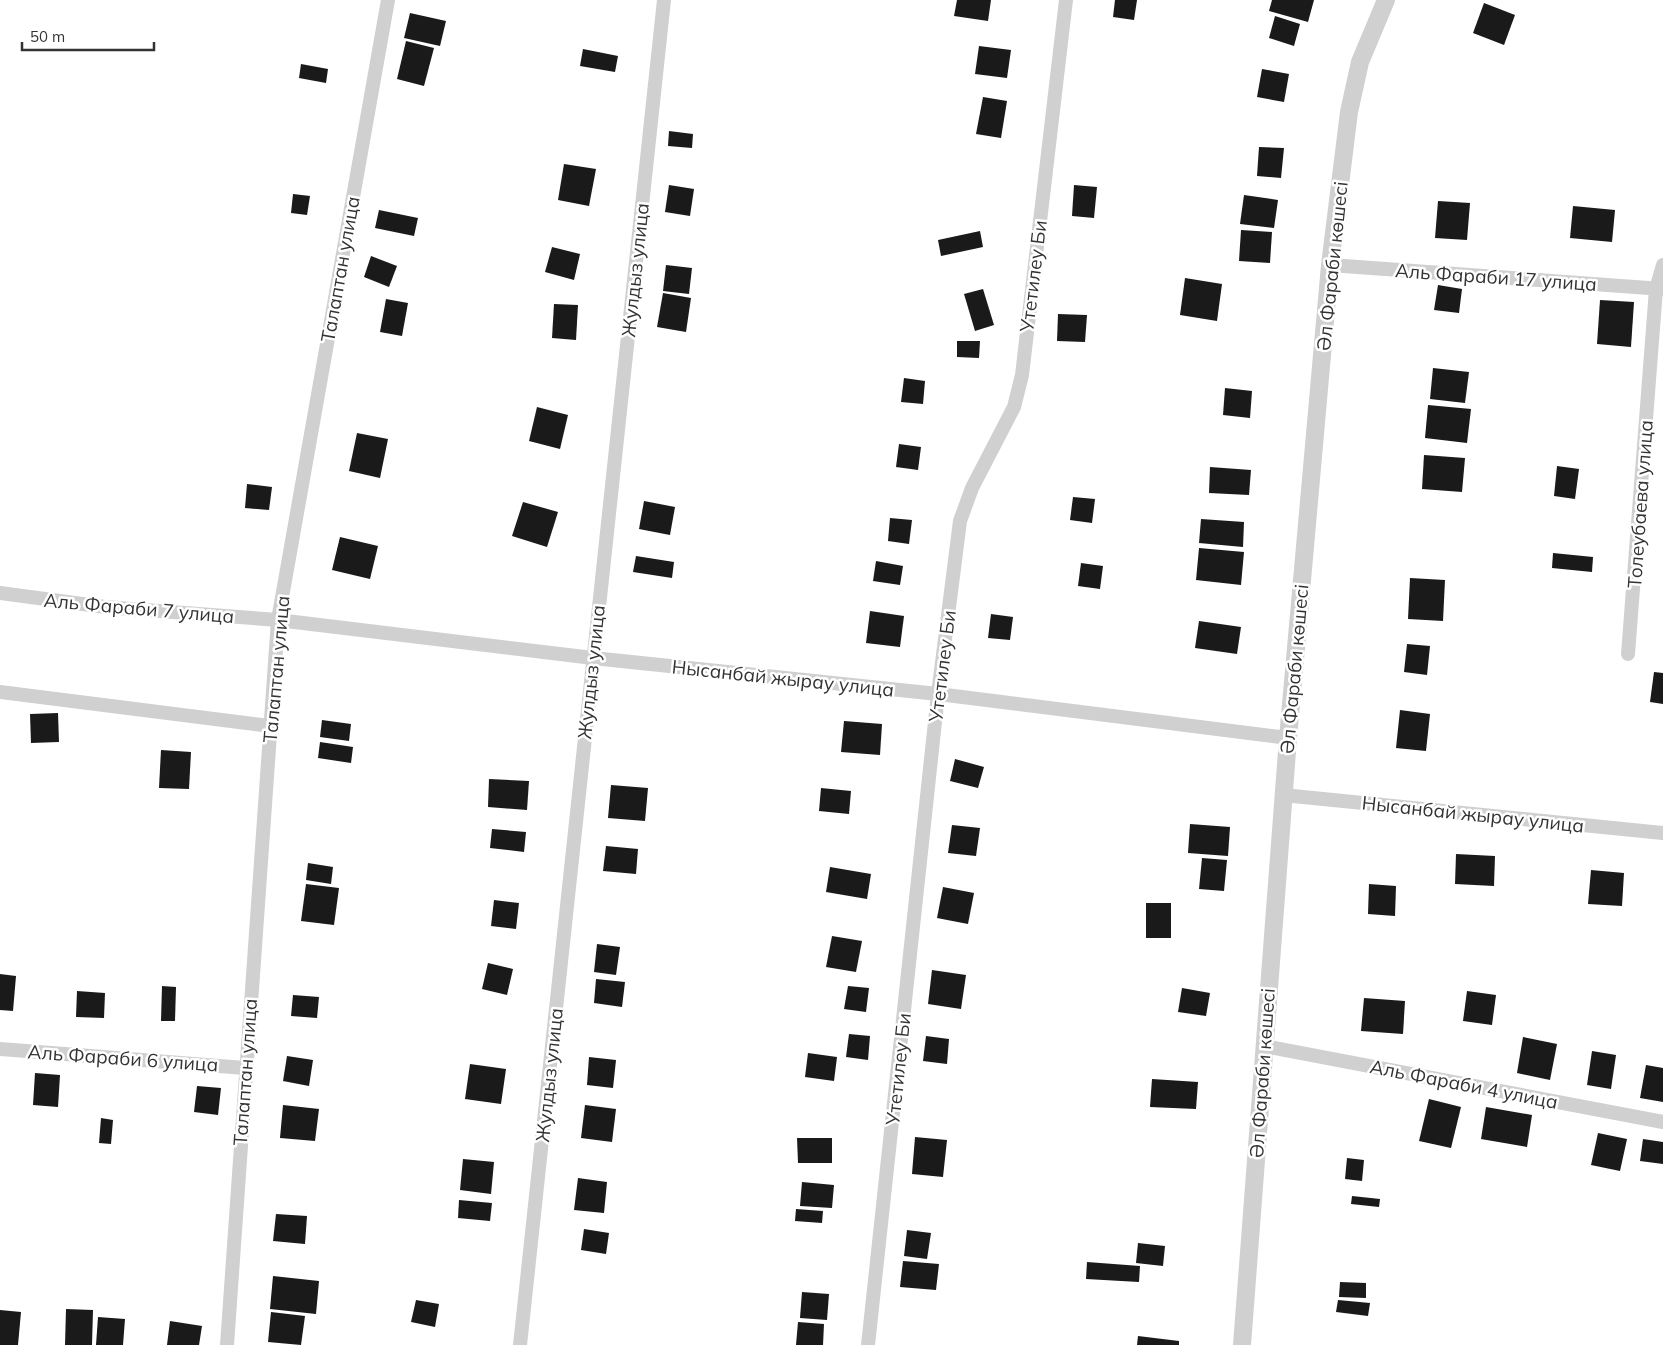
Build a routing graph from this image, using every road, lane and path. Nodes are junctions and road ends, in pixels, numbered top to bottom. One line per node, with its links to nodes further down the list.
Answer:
1 (388, 0): 9 (street, Талаптан улица)
2 (664, 0): 11 (street, Жулдыз улица)
3 (1066, 0): 13 (street, Утетилеу Би)
4 (1386, 0): 5 (street, Әл Фараби көшесі)
5 (1330, 265): 7 (street, Аль Фараби 17 улица); 15 (street, Әл Фараби көшесі)
6 (1663, 265): 7 (street, Толеубаева улица)
7 (1659, 289): 10 (street, Толеубаева улица)
8 (0, 593): 9 (street, Аль Фараби 7 улица)
9 (278, 620): 11 (street, Нысанбай жырау улица); 14 (street, Талаптан улица)
10 (1628, 654)
11 (593, 658): 13 (street, Нысанбай жырау улица); 23 (street, Жулдыз улица)
12 (0, 692): 14 (street)
13 (938, 694): 15 (street, Нысанбай жырау улица); 24 (street, Утетилеу Би)
14 (270, 726): 20 (street, Талаптан улица)
15 (1288, 738): 16 (street, Әл Фараби көшесі)
16 (1284, 795): 17 (street, Нысанбай жырау улица); 18 (street, Әл Фараби көшесі)
17 (1663, 833)
18 (1264, 1046): 21 (street, Аль Фараби 4 улица); 25 (street, Әл Фараби көшесі)
19 (0, 1049): 20 (street, Аль Фараби 6 улица)
20 (245, 1068): 22 (street, Талаптан улица)
21 (1663, 1122)
22 (227, 1345)
23 (520, 1345)
24 (868, 1345)
25 (1242, 1345)

